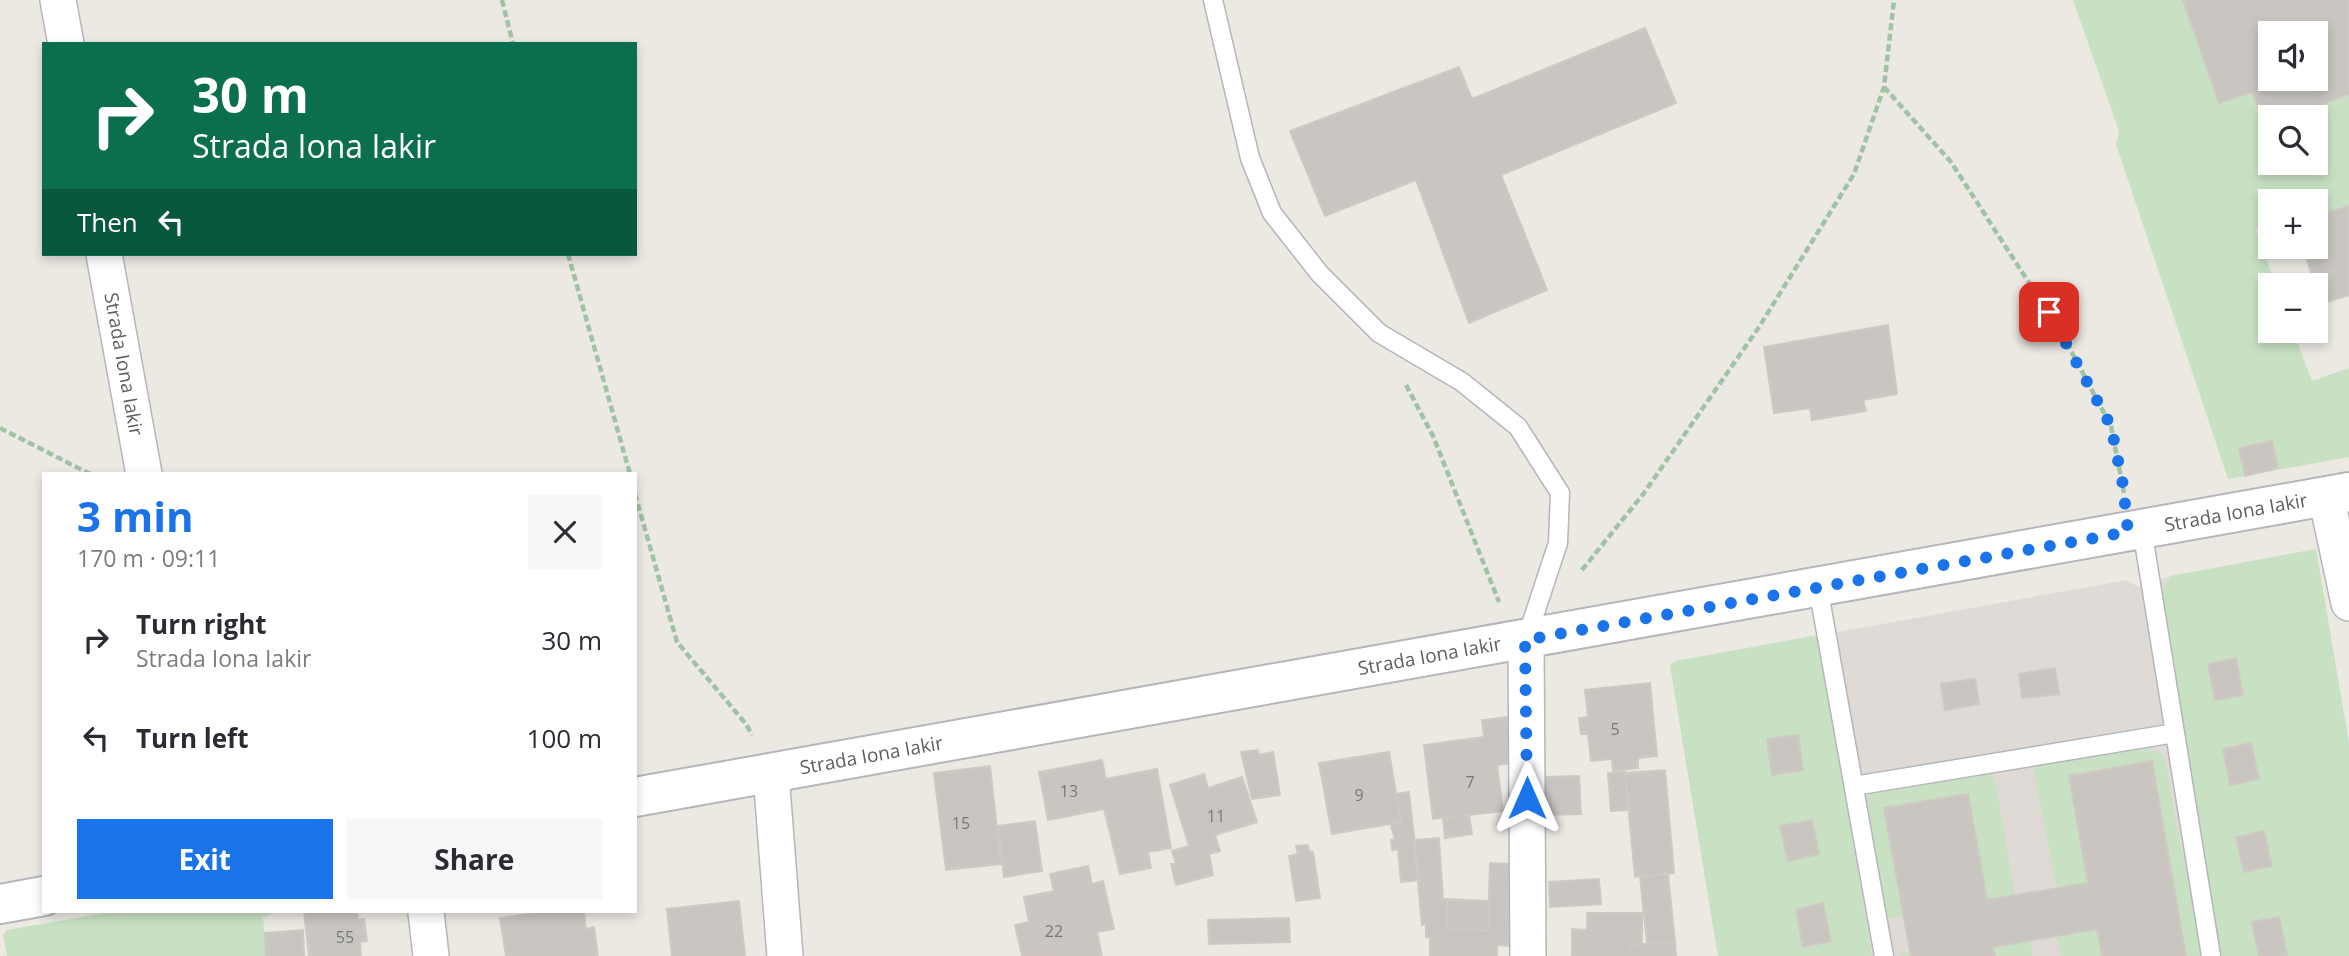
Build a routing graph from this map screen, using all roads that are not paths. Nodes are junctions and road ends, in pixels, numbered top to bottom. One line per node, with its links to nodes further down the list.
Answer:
1 (58, 0): 3 (street)
2 (1213, 0): 10 (lane)
3 (66, 42)
4 (104, 256): 5 (street, Strada Iona Iakir)
5 (144, 472)
6 (2337, 494): 7 (street, Strada Iona Iakir); 9 (street)
7 (2135, 531): 8 (street, Strada Iona Iakir); 11 (lane)
8 (1818, 587): 10 (street, Strada Iona Iakir); 13 (lane)
9 (2349, 603)
10 (1521, 641): 12 (street, Strada Iona Iakir); 20 (street)
11 (2175, 733): 13 (lane); 22 (lane)
12 (771, 774): 14 (street, Strada Iona Iakir); 19 (street)
13 (1854, 786): 21 (lane)
14 (637, 797)
15 (42, 896): 16 (street)
16 (0, 904)
17 (426, 913): 18 (street)
18 (431, 956)
19 (785, 956)
20 (1528, 956)
21 (1884, 956)
22 (2211, 956)

